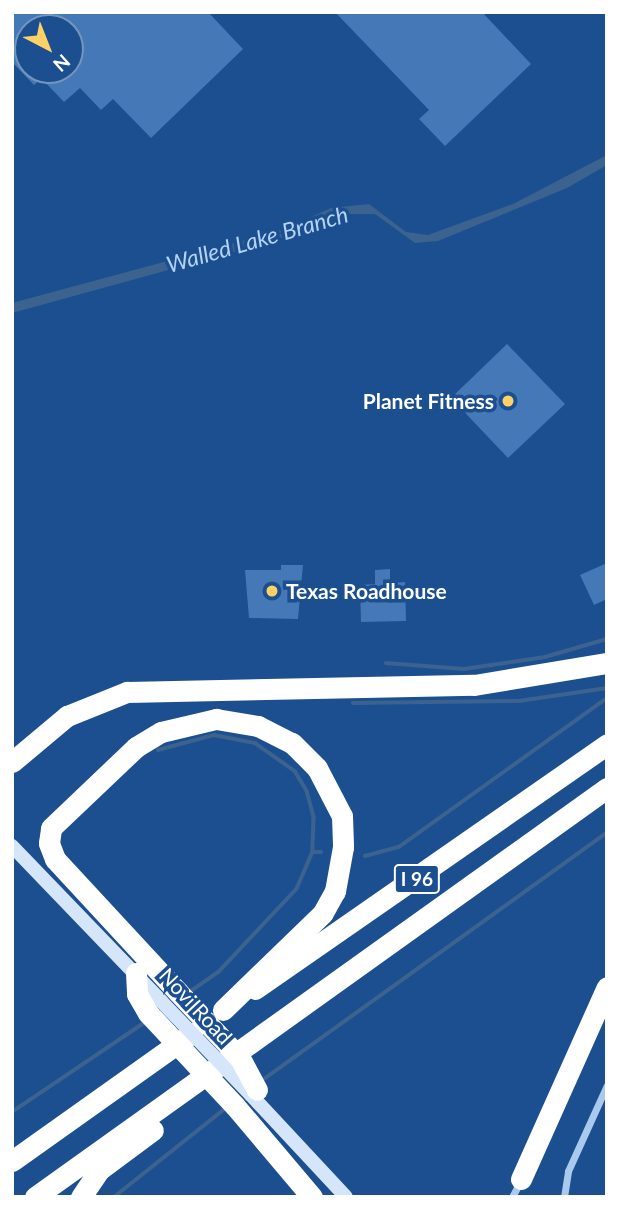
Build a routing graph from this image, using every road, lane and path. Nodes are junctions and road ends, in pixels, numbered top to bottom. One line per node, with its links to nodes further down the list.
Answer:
1 (607, 663): 3 (highway)
2 (607, 744): 10 (highway, I 96)
3 (12, 762)
4 (607, 788): 8 (highway, I 96)
5 (12, 846): 6 (main road, Novi Road)
6 (136, 973): 9 (highway)
7 (607, 987): 15 (highway)
8 (315, 998): 16 (highway, I 96); 17 (highway)
9 (163, 1003): 10 (highway); 13 (highway, bridge); 13 (highway, bridge)
10 (223, 1010): 14 (highway, I 96)
11 (607, 1013): 15 (street)
12 (607, 1085): 20 (street)
13 (250, 1099): 18 (highway); 19 (main road)
14 (12, 1161)
15 (517, 1188)
16 (35, 1197)
17 (81, 1197)
18 (312, 1197)
19 (346, 1197)
20 (564, 1197)

